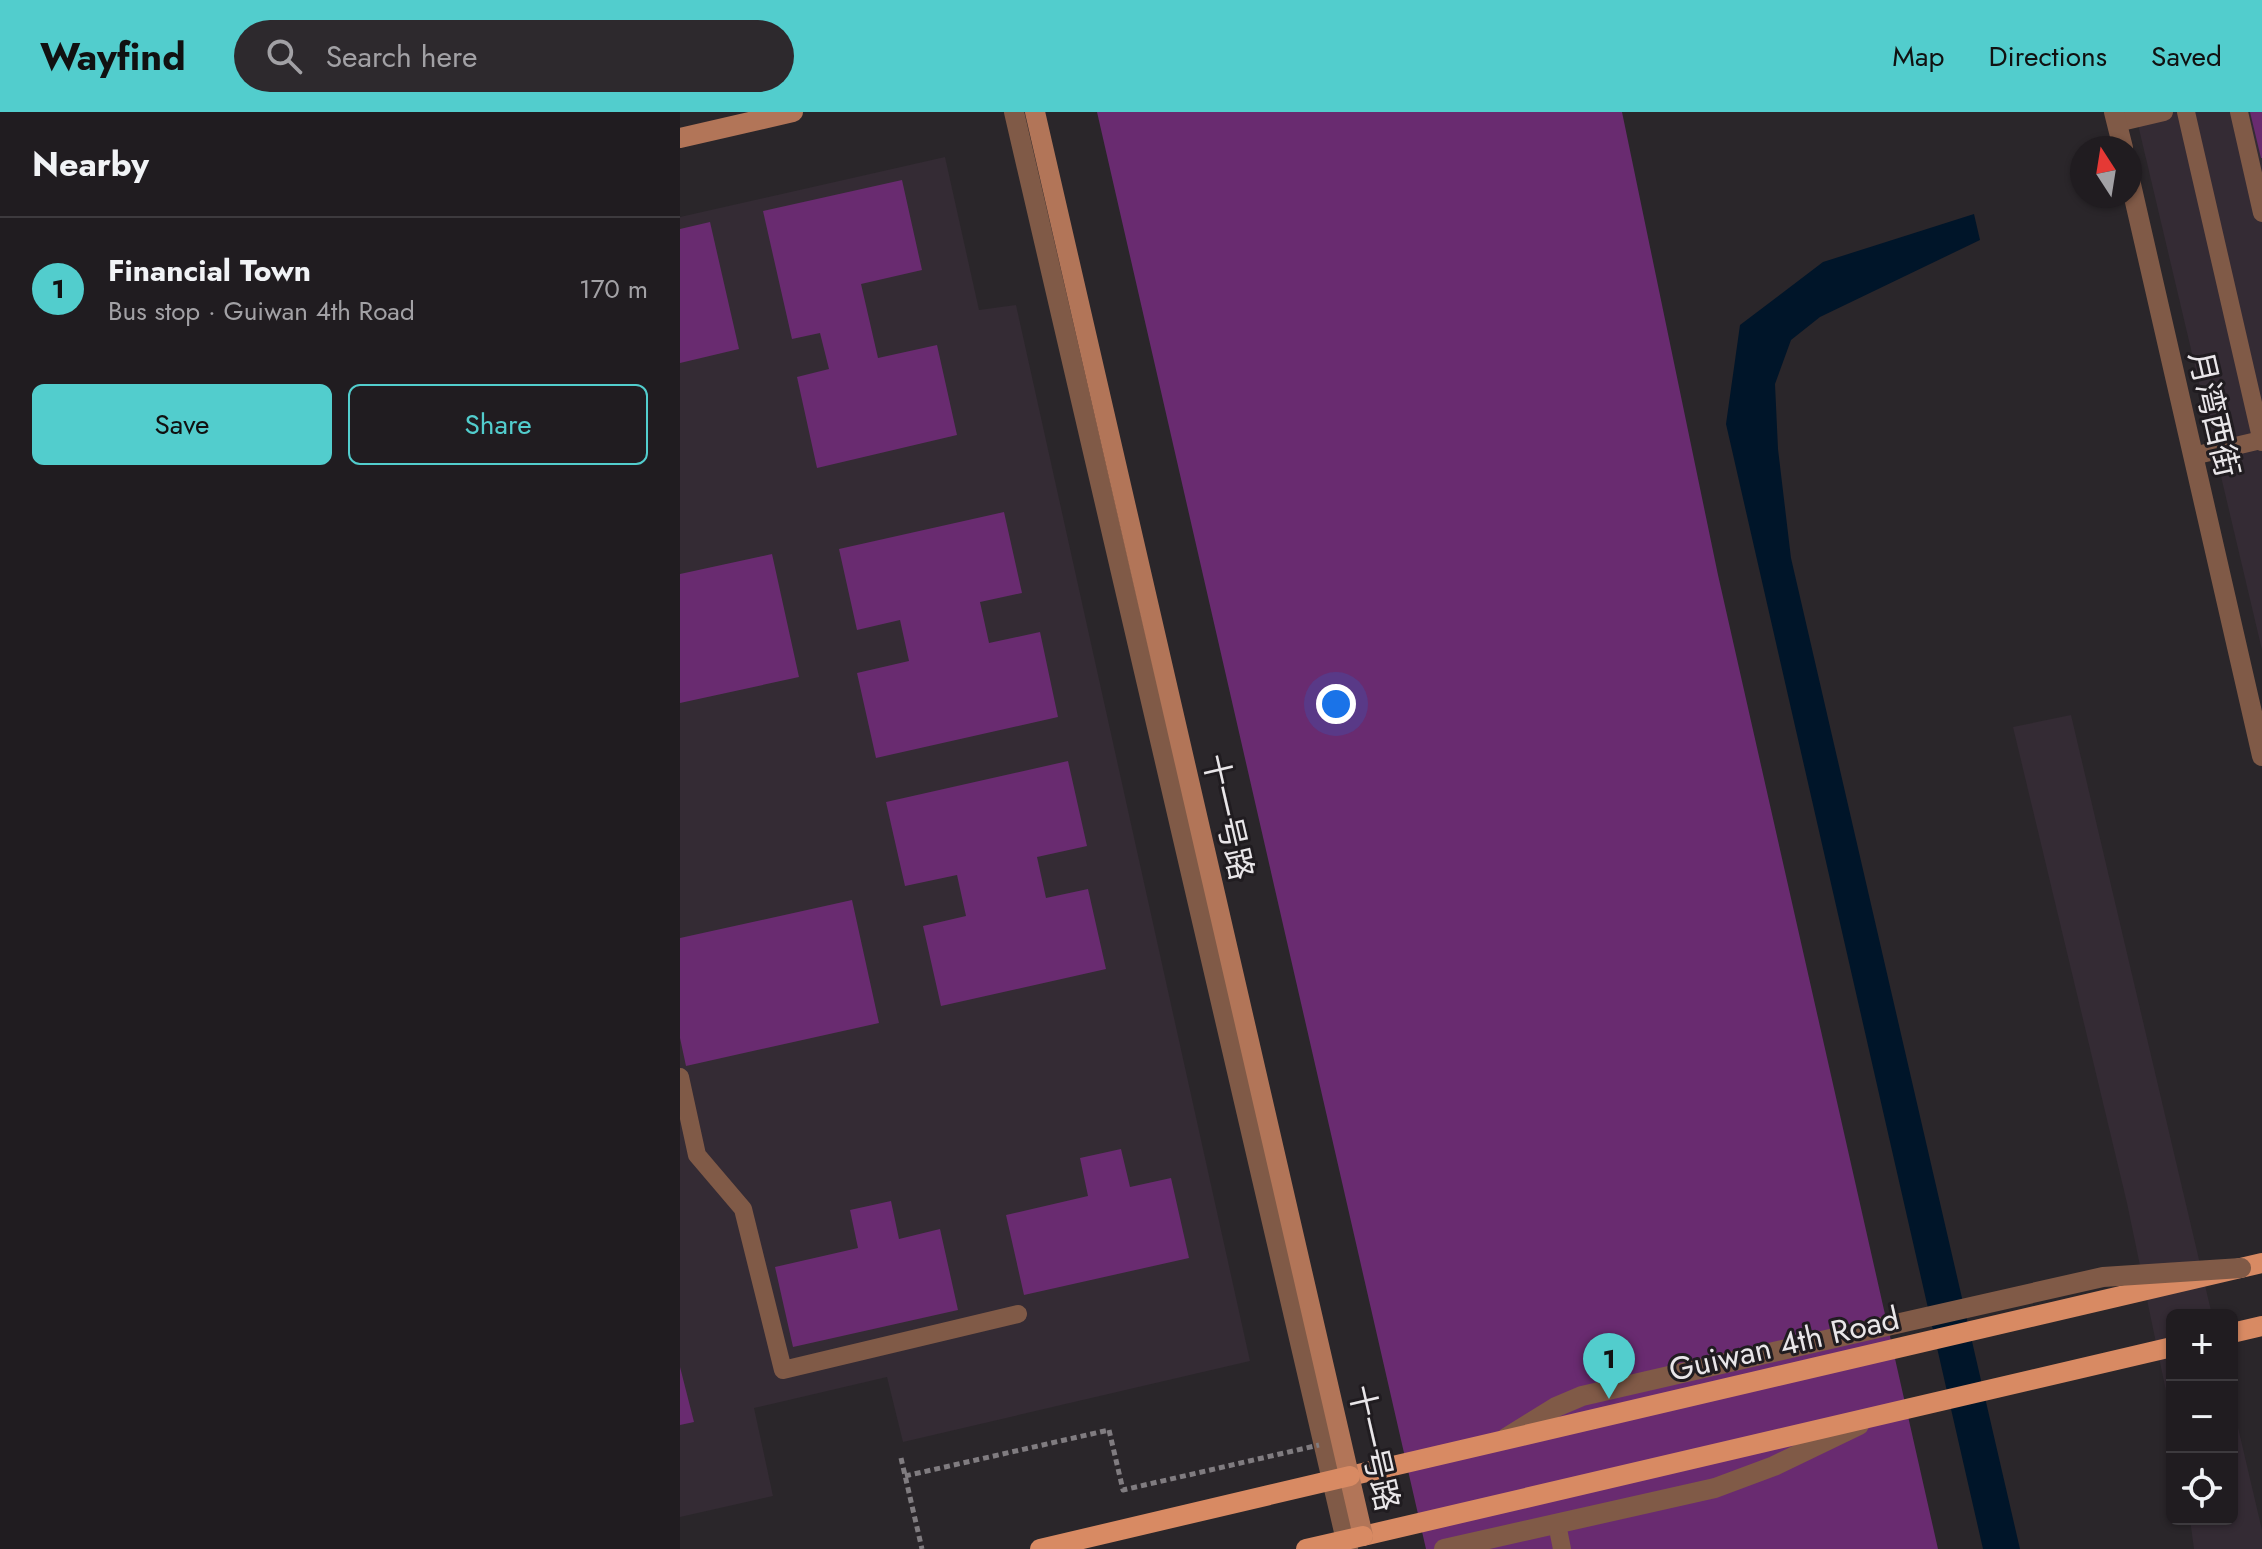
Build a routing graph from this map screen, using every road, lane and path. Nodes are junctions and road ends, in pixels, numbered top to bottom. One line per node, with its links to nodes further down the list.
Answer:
1 (793, 112): 8 (street)
2 (1014, 112): 28 (street)
3 (1035, 112): 22 (street, 十一号路, bridge)
4 (2164, 112): 7 (lane)
5 (2186, 112): 11 (lane)
6 (2239, 112): 10 (lane)
7 (2116, 117)
8 (680, 138)
9 (2136, 208): 12 (street, 月湾西街)
10 (2262, 213)
11 (2262, 441): 12 (lane)
12 (2193, 456): 13 (street, 月湾西街)
13 (2262, 756)
14 (680, 1077): 17 (lane)
15 (2262, 1263): 16 (main road, Guiwan 4th Road)
16 (2241, 1268): 23 (main road, Guiwan 4th Road, bridge); 23 (street, bridge)
17 (1018, 1314)
18 (2262, 1326): 19 (main road)
19 (2238, 1332)
20 (2166, 1348): 21 (main road)
21 (1877, 1416): 27 (street); 28 (main road)
22 (1341, 1440): 25 (path, bridge); 26 (street, 十一号路, bridge)
23 (1500, 1441): 26 (main road, Guiwan 4th Road)
24 (901, 1458): 25 (path)
25 (905, 1476): 29 (path)
26 (1350, 1476): 28 (street, 十一号路, bridge); 30 (main road, Guiwan 4th Road, bridge)
27 (1557, 1524): 32 (street); 33 (lane)
28 (1359, 1545): 31 (main road, bridge)
29 (922, 1549)
30 (1040, 1549)
31 (1306, 1549)
32 (1444, 1549)
33 (1562, 1549)

